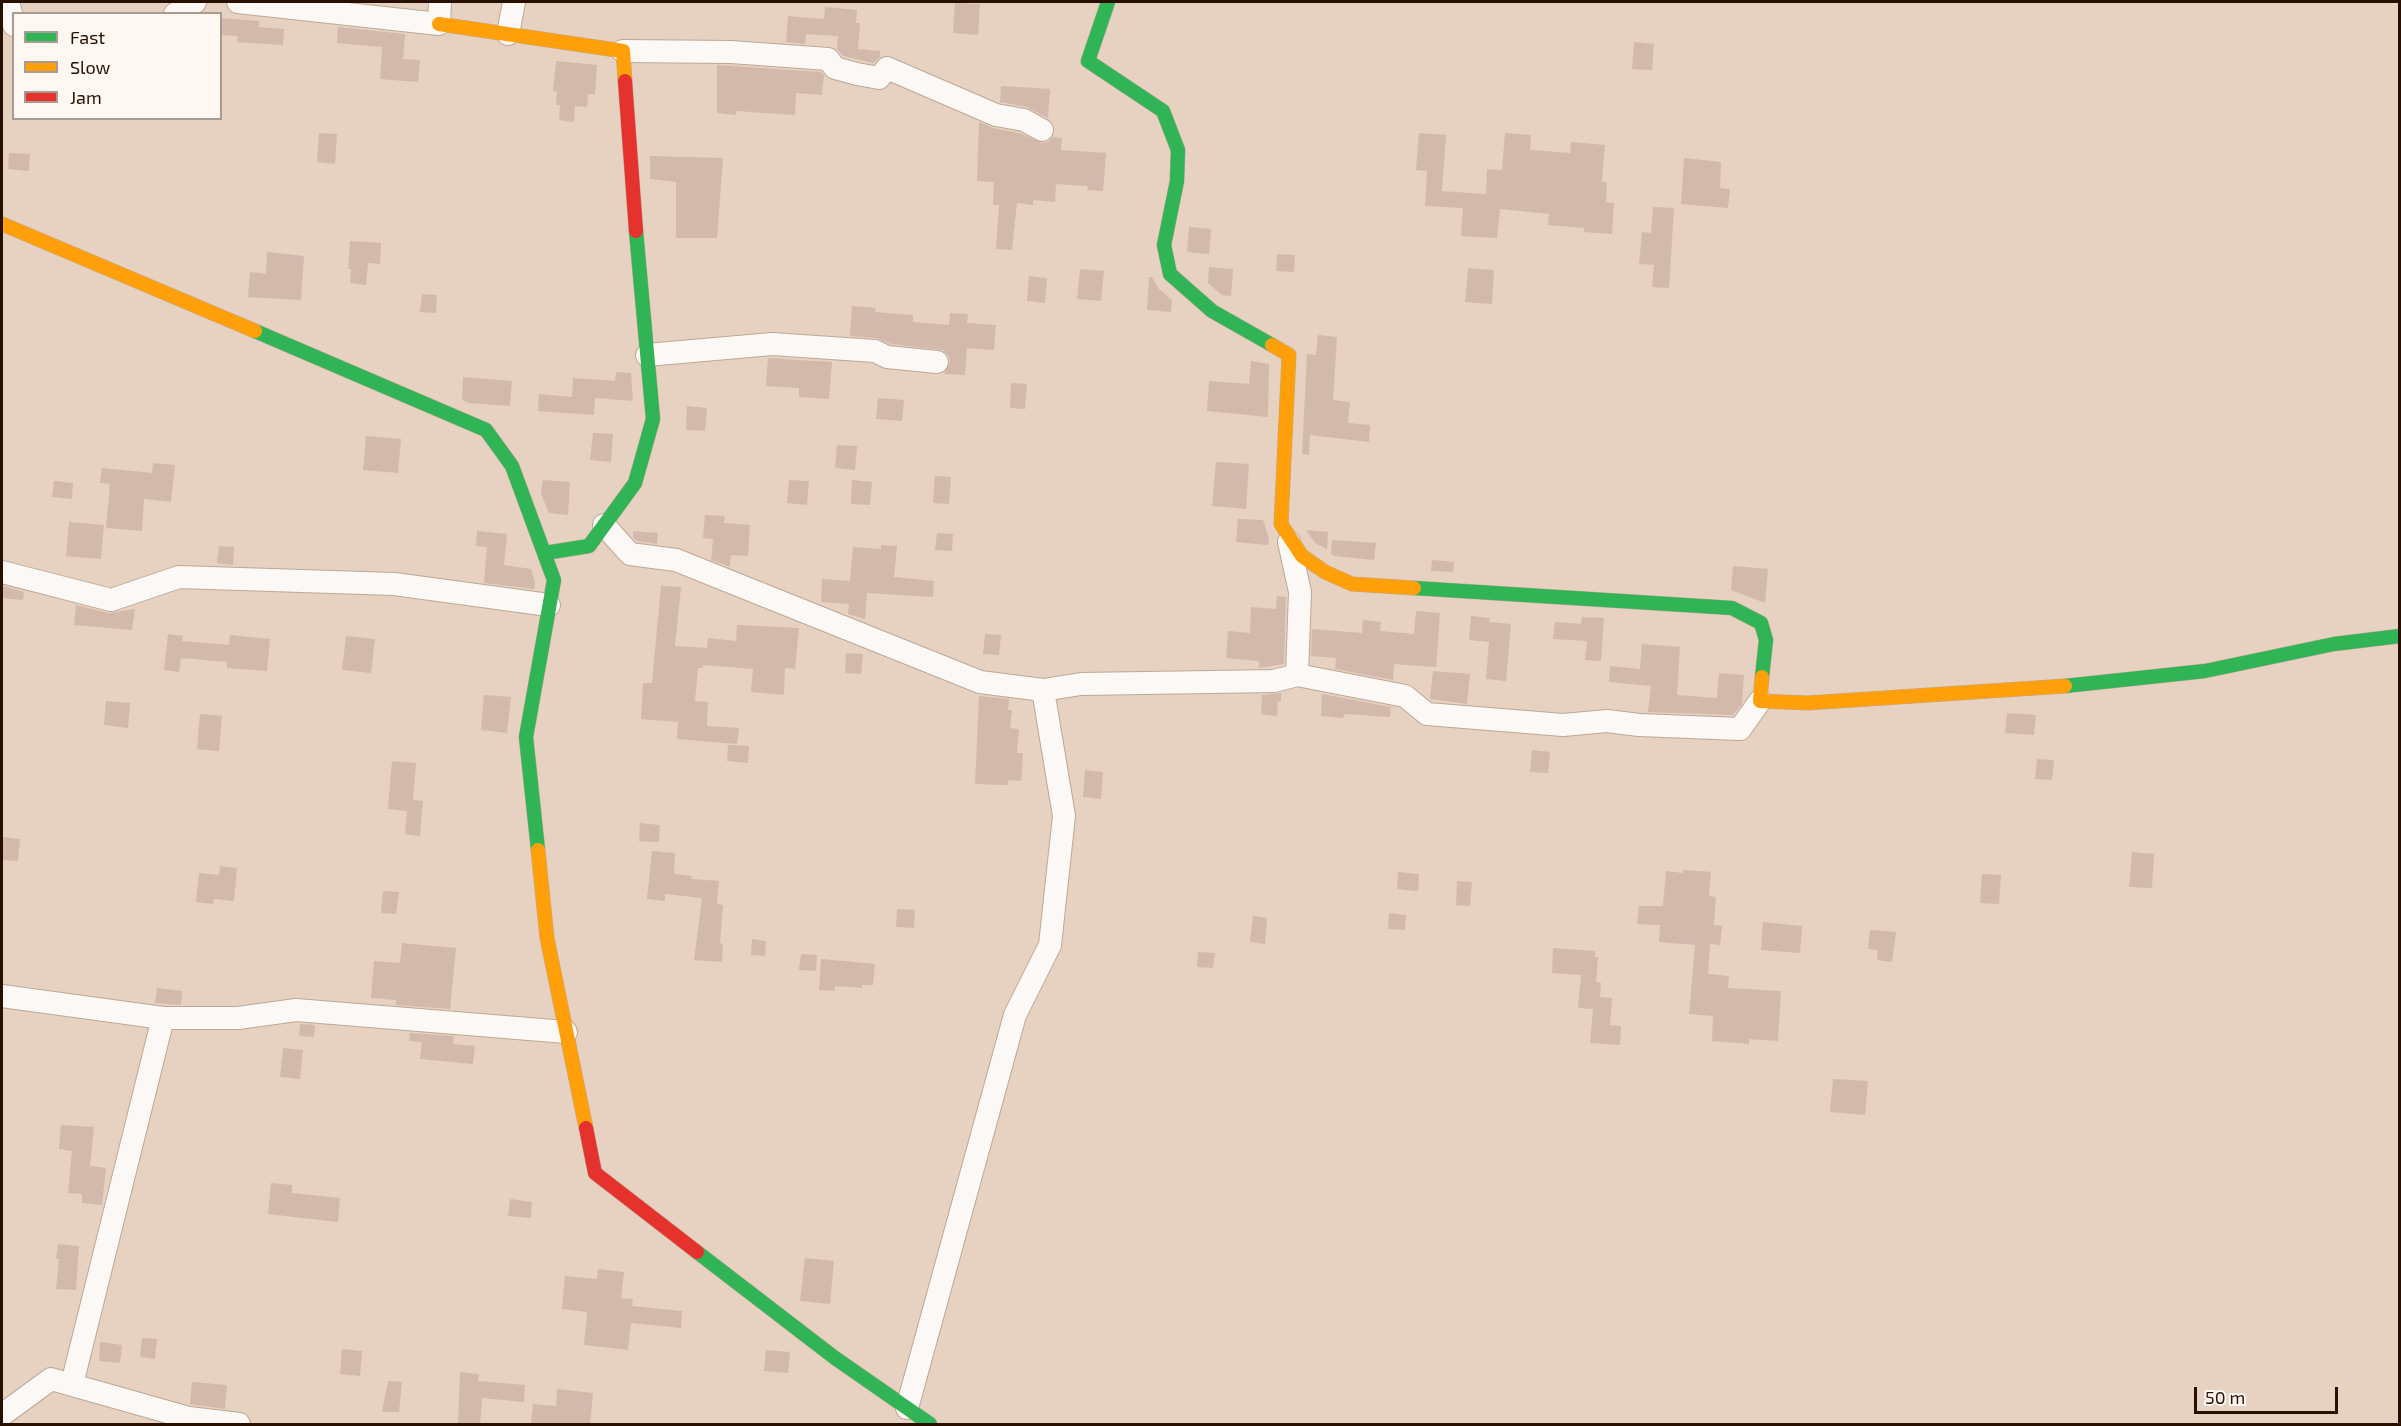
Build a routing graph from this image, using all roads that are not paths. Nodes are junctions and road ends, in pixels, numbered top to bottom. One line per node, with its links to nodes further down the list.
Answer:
1 (8, 2): 8 (street)
2 (195, 2): 7 (street)
3 (238, 2): 9 (street)
4 (440, 2): 9 (street)
5 (514, 2): 10 (street)
6 (1108, 2): 17 (street)
7 (178, 12)
8 (12, 17)
9 (439, 24): 10 (street)
10 (508, 34): 11 (street)
11 (624, 51): 12 (street); 14 (street)
12 (1042, 130)
13 (2, 224): 18 (street)
14 (647, 355): 15 (street); 16 (street)
15 (937, 362)
16 (604, 525): 18 (street); 23 (street)
17 (1287, 535): 22 (street); 24 (street)
18 (545, 553): 20 (street)
19 (2, 572): 20 (street)
20 (549, 605): 27 (street)
21 (2400, 636): 24 (street)
22 (1297, 675): 23 (street); 24 (street)
23 (1043, 690): 29 (street)
24 (1760, 700)
25 (2, 996): 26 (street)
26 (163, 1018): 27 (street); 28 (street)
27 (566, 1032): 29 (street)
28 (72, 1384): 30 (street); 31 (street)
29 (907, 1408): 32 (street)
30 (2, 1415)
31 (239, 1425)
32 (930, 1425)

